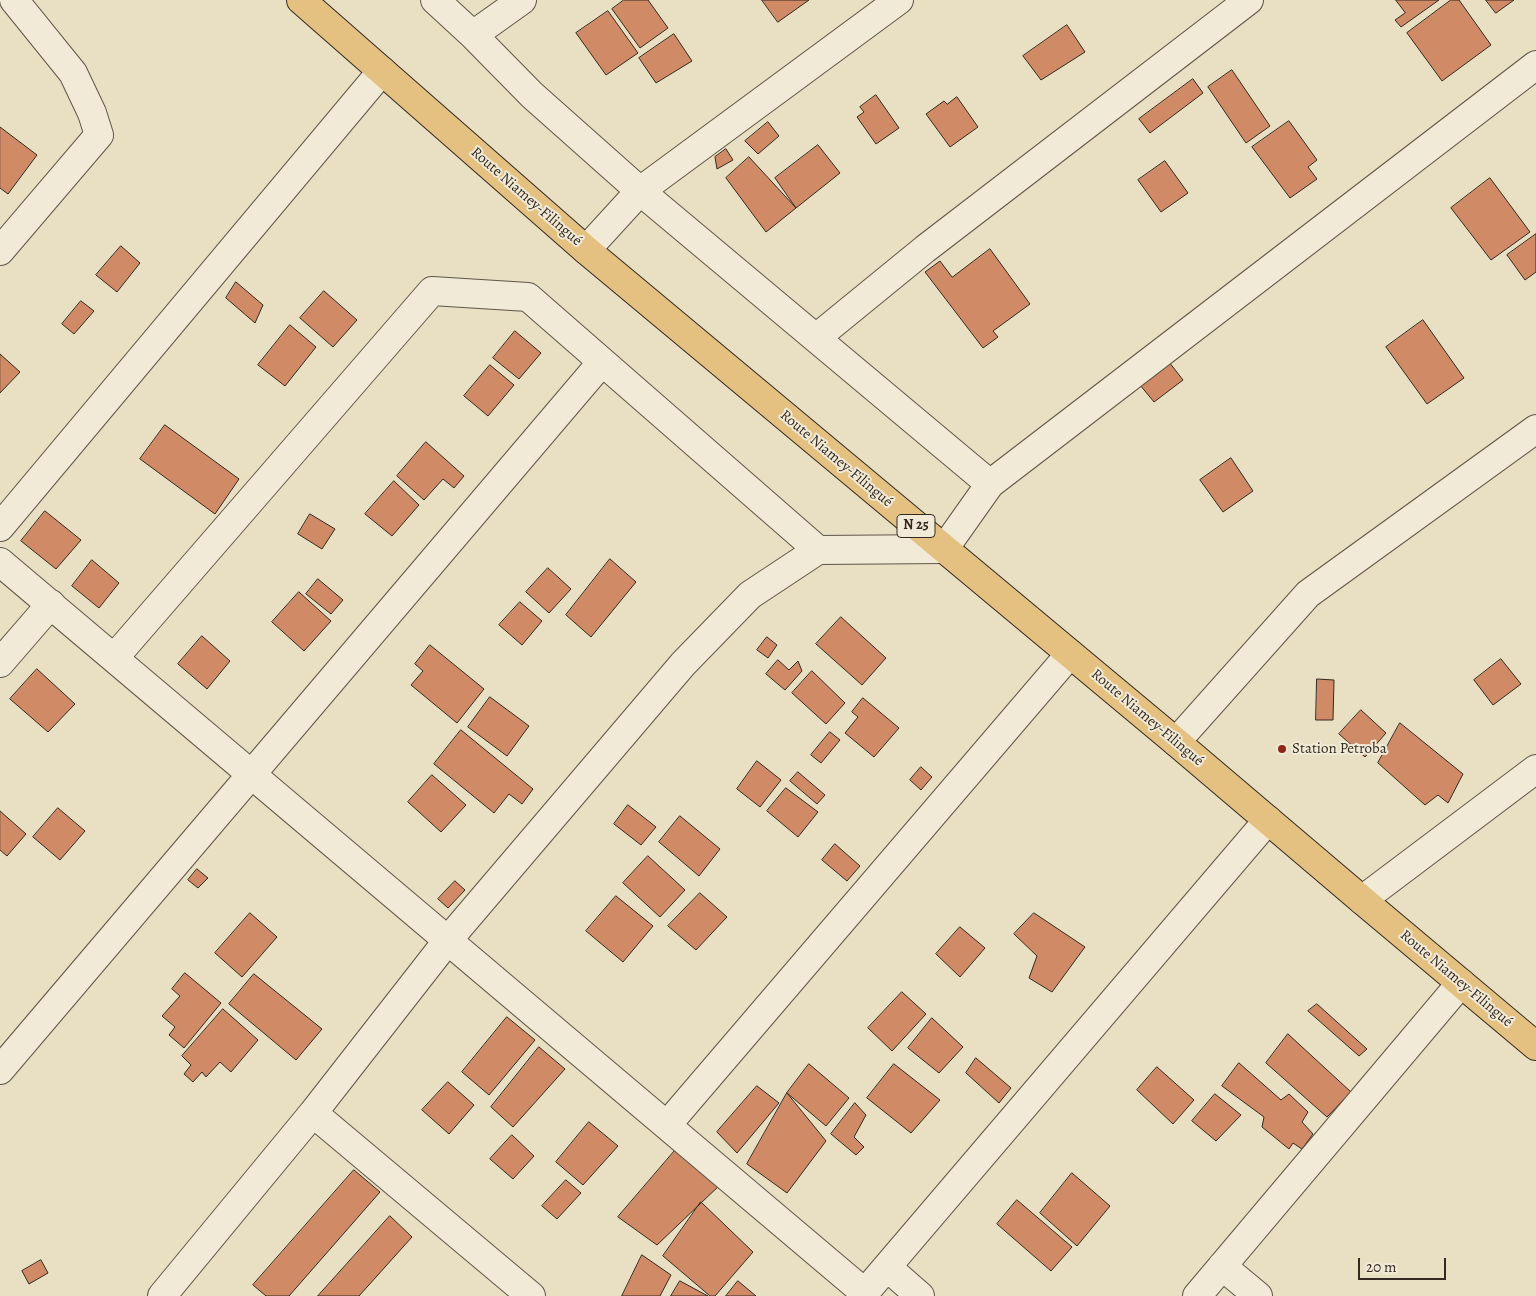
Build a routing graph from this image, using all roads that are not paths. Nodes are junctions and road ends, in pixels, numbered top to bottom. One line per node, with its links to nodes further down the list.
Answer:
1 (14, 0): 12 (street)
2 (301, 0): 9 (main road, Route Niamey-Filingué / N 25)
3 (435, 0): 7 (street)
4 (522, 0): 7 (street)
5 (898, 0): 10 (street)
6 (1249, 0): 13 (street)
7 (473, 35): 10 (street)
8 (1536, 65): 16 (street)
9 (382, 70): 11 (main road, Route Niamey-Filingué / N 25); 17 (street)
10 (640, 191): 11 (street); 13 (street)
11 (586, 250): 18 (main road, Route Niamey-Filingué / N 25)
12 (0, 251)
13 (816, 338): 16 (street)
14 (602, 362): 19 (street); 23 (street); 27 (street)
15 (1536, 429): 25 (street)
16 (990, 484): 18 (street)
17 (0, 527)
18 (944, 549): 19 (street); 22 (main road, Route Niamey-Filingué / N 25)
19 (818, 550): 30 (street)
20 (0, 562): 21 (street)
21 (51, 604): 23 (street); 24 (street)
22 (1070, 654): 25 (main road, Route Niamey-Filingué / N 25); 35 (street)
23 (114, 658): 27 (street)
24 (0, 663)
25 (1176, 742): 28 (main road, Route Niamey-Filingué / N 25)
26 (1536, 769): 29 (street)
27 (252, 774): 30 (street); 33 (street)
28 (1268, 820): 29 (main road, Route Niamey-Filingué / N 25); 37 (street)
29 (1362, 900): 31 (main road, Route Niamey-Filingué / N 25)
30 (448, 940): 34 (street); 35 (street)
31 (1461, 983): 32 (main road, Route Niamey-Filingué / N 25); 36 (street)
32 (1536, 1046)
33 (0, 1070)
34 (313, 1113): 38 (street); 40 (street)
35 (667, 1125): 39 (street)
36 (1222, 1266): 42 (street); 43 (street)
37 (887, 1267): 39 (street); 41 (street)
38 (526, 1294)
39 (864, 1294)
40 (162, 1296)
41 (920, 1296)
42 (1197, 1296)
43 (1258, 1296)

